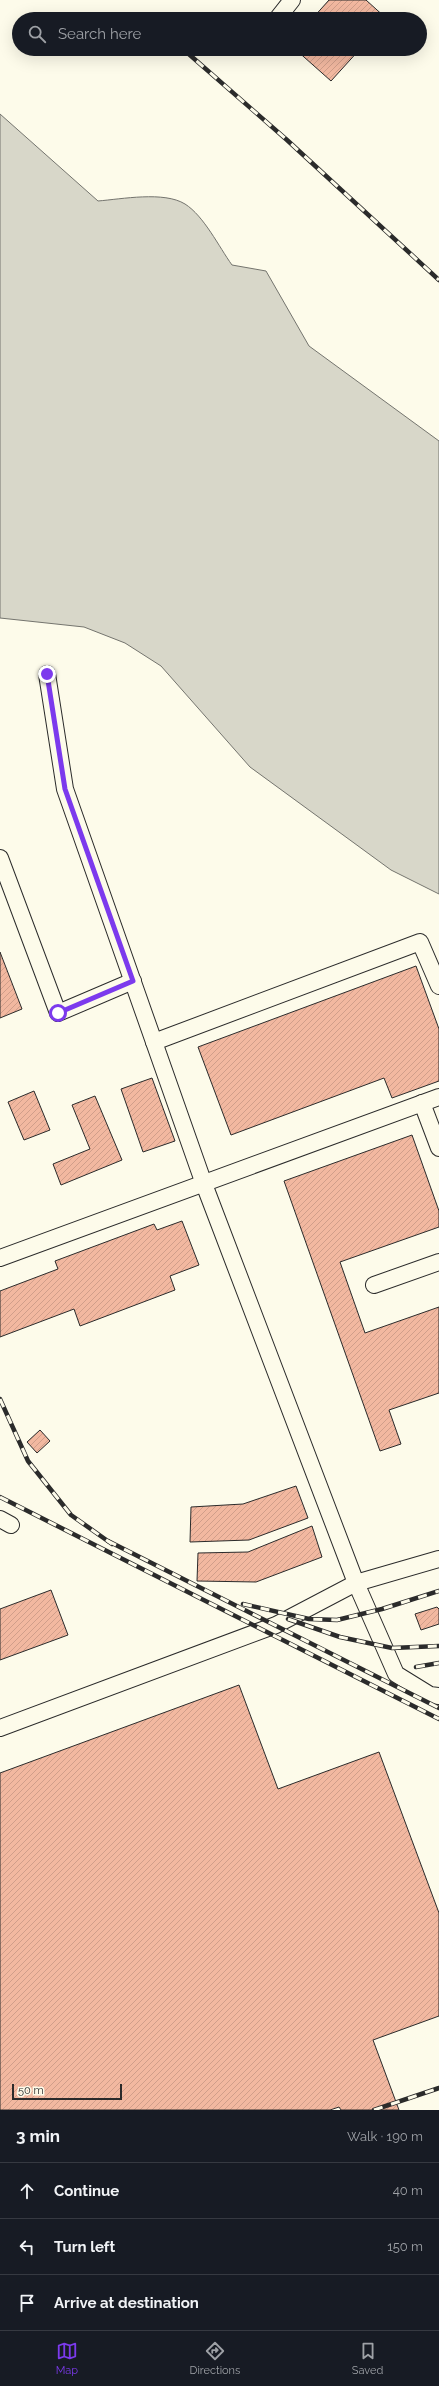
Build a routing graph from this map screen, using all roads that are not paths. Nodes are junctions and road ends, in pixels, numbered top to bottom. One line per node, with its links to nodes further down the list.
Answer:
1 (292, 0): 2 (lane)
2 (283, 12)
3 (47, 674): 5 (lane)
4 (0, 858): 5 (lane)
5 (133, 981): 7 (lane)
6 (439, 986): 7 (lane)
7 (154, 1042): 11 (lane)
8 (439, 1097): 9 (lane)
9 (422, 1103): 10 (lane); 11 (lane)
10 (439, 1148)
11 (204, 1184): 12 (lane); 16 (lane)
12 (0, 1258)
13 (439, 1262): 14 (lane)
14 (374, 1285)
15 (439, 1559): 16 (lane)
16 (356, 1583): 17 (lane); 18 (lane)
17 (439, 1696)
18 (0, 1728)

